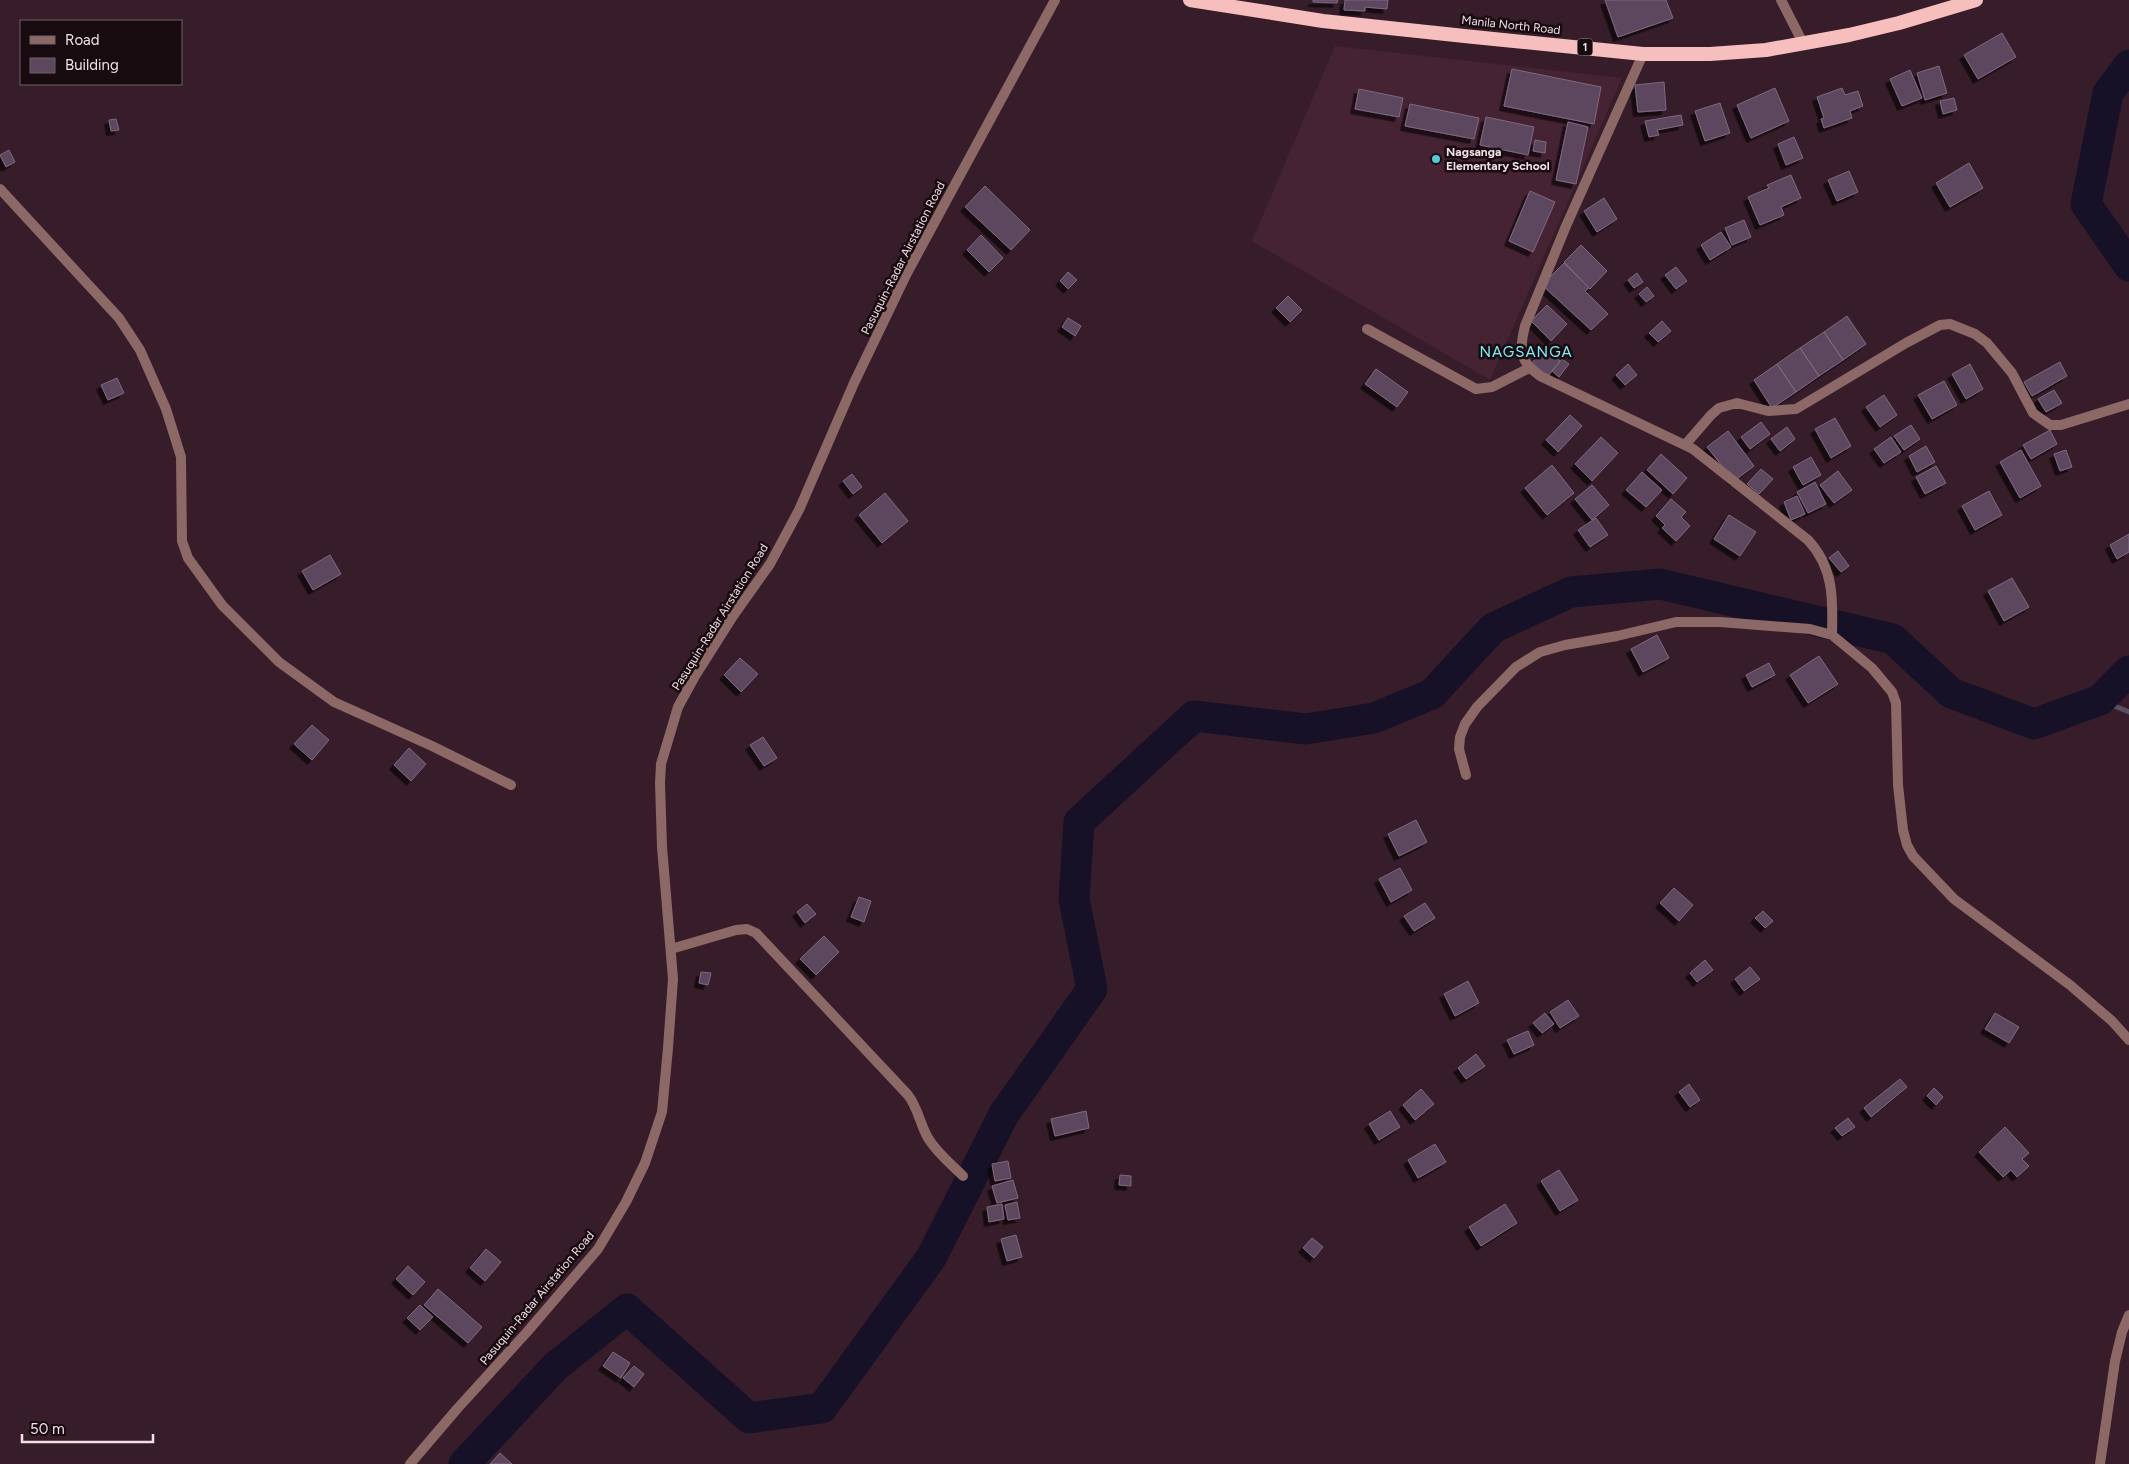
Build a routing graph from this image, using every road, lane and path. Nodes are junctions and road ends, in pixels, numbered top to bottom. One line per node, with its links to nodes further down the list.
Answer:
1 (1055, 0): 15 (street, Pasuquin-Radar Airstation Road)
2 (1190, 0): 6 (highway, Manila North Road / 1)
3 (1781, 0): 5 (street)
4 (1976, 0): 5 (highway, Manila North Road / 1)
5 (1803, 43): 6 (highway, Manila North Road / 1)
6 (1643, 54): 9 (street)
7 (0, 189): 14 (street)
8 (1367, 329): 9 (street)
9 (1529, 368): 11 (street)
10 (2129, 404): 11 (street)
11 (1685, 445): 12 (street)
12 (1832, 635): 13 (street); 16 (street)
13 (1466, 775)
14 (511, 785)
15 (671, 949): 17 (street); 19 (street, Pasuquin-Radar Airstation Road)
16 (2129, 1040)
17 (963, 1176)
18 (2129, 1315): 20 (street)
19 (410, 1464)
20 (2100, 1464)

